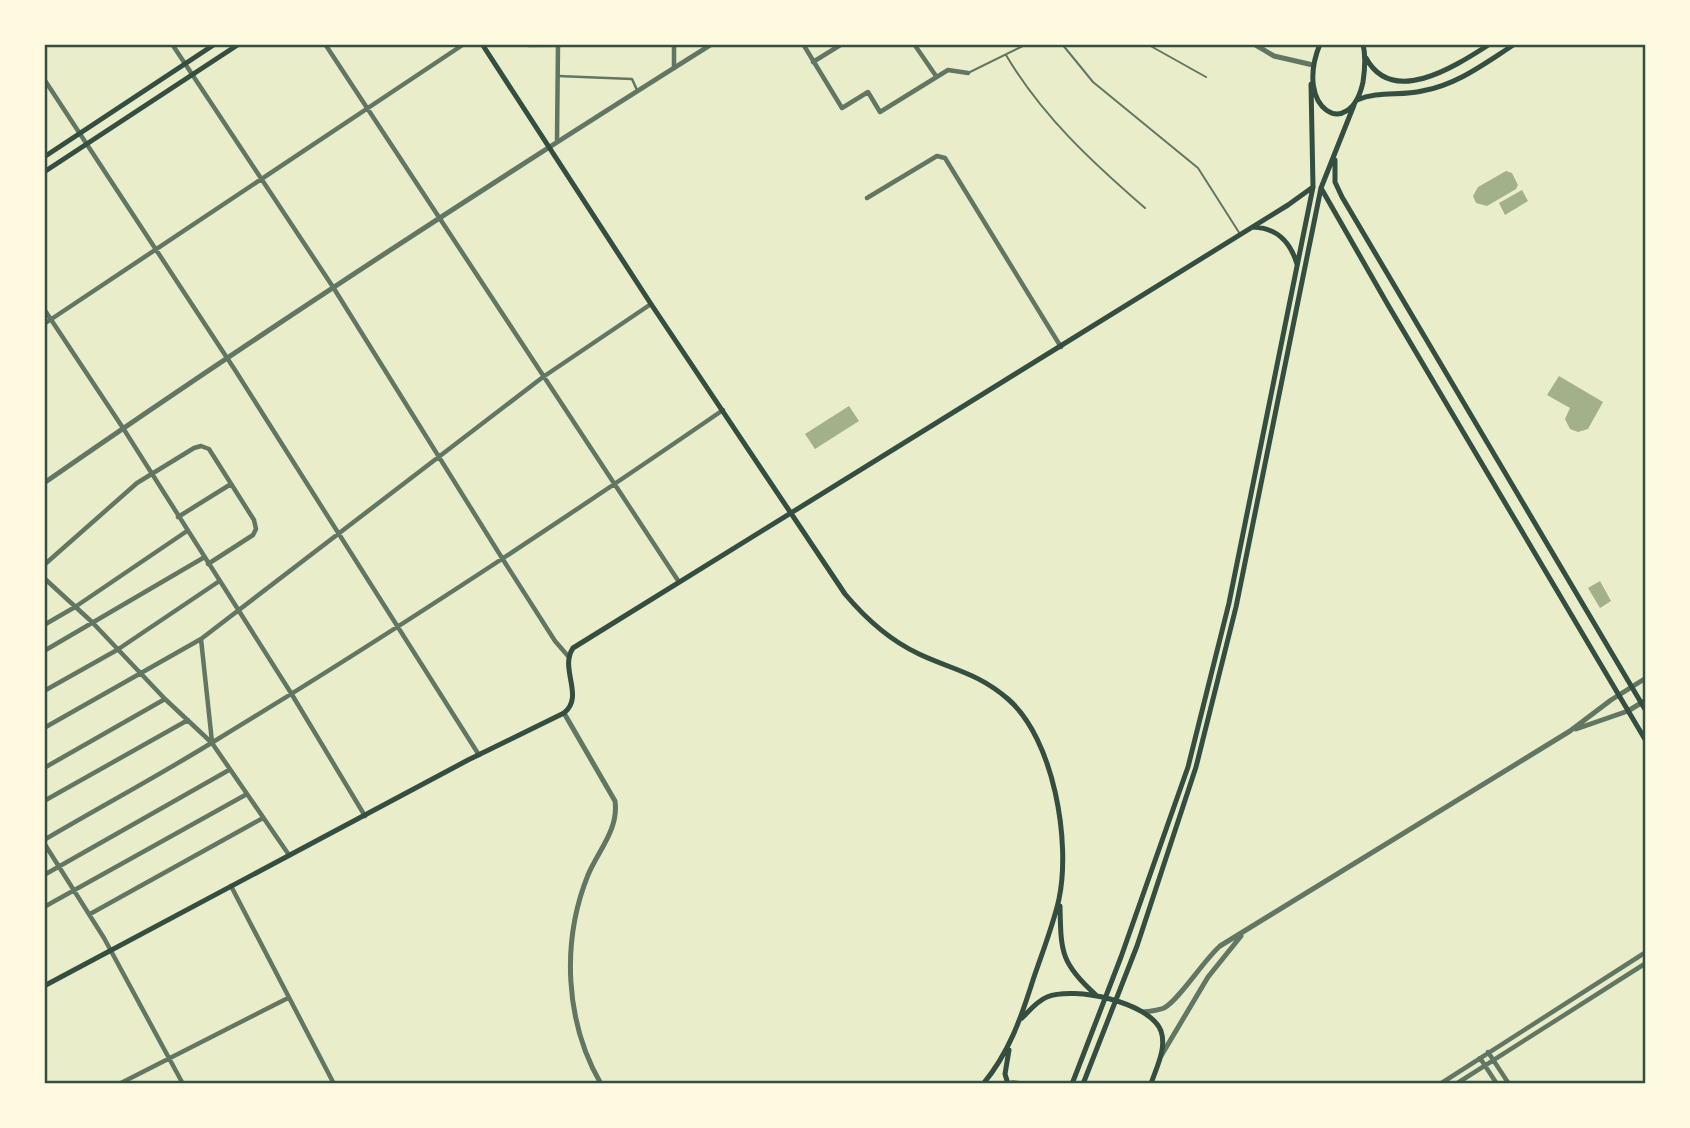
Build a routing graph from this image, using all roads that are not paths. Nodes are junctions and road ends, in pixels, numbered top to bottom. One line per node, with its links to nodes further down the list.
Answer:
1 (172, 44): 25 (street)
2 (215, 44): 25 (main road)
3 (239, 44): 29 (main road)
4 (325, 44): 37 (street)
5 (464, 44): 37 (street)
6 (482, 44): 41 (main road)
7 (674, 44): 19 (street); 27 (street)
8 (712, 44): 27 (street)
9 (803, 44): 24 (street)
10 (842, 44): 24 (street)
11 (914, 44): 31 (street)
12 (1027, 44): 22 (lane)
13 (1062, 44): 54 (lane)
14 (1147, 44): 32 (lane)
15 (1254, 44): 26 (street)
16 (1320, 44): 26 (main road)
17 (1490, 44): 23 (main road)
18 (1515, 44): 36 (main road)
19 (558, 45): 21 (street); 30 (street)
20 (1363, 45): 23 (main road)
21 (529, 46)
22 (1006, 55): 28 (lane); 49 (lane)
23 (1366, 58): 36 (main road)
24 (813, 62): 31 (street)
25 (185, 64): 29 (street); 38 (main road)
26 (1313, 65): 34 (main road)
27 (674, 68): 35 (street)
28 (968, 73): 31 (street)
29 (192, 75): 40 (main road); 45 (street)
30 (558, 76): 35 (street); 39 (street)
31 (936, 76)
32 (1206, 77)
33 (44, 79): 38 (street)
34 (1311, 84): 36 (main road); 46 (main road)
35 (637, 90): 39 (street)
36 (1355, 103): 42 (main road)
37 (367, 107): 45 (street); 52 (street)
38 (80, 134): 40 (street); 43 (main road)
39 (557, 140): 41 (street)
40 (86, 143): 44 (main road); 55 (street)
41 (549, 145): 52 (street); 59 (main road)
42 (1337, 150): 47 (main road); 58 (main road)
43 (44, 157)
44 (44, 172)
45 (261, 179): 55 (street); 57 (street)
46 (1313, 187): 47 (main road); 53 (main road); 56 (main road)
47 (1321, 188): 50 (main road); 51 (main road)
48 (867, 198): 64 (street)
49 (1145, 208)
50 (1331, 208): 51 (main road); 60 (main road)
51 (1317, 211): 134 (main road)
52 (438, 217): 57 (street); 66 (street)
53 (1253, 227): 54 (main road); 56 (main road)
54 (1241, 234): 64 (main road)
55 (155, 249): 62 (street); 65 (street)
56 (1297, 267): 133 (main road)
57 (333, 287): 65 (street); 69 (street)
58 (1401, 297): 60 (main road); 96 (main road)
59 (651, 304): 66 (street); 67 (main road)
60 (1388, 306): 99 (main road)
61 (44, 309): 62 (street)
62 (51, 320): 63 (street); 68 (street)
63 (44, 324)
64 (1061, 346): 74 (main road)
65 (226, 358): 68 (street); 77 (street)
66 (543, 377): 69 (street); 73 (street)
67 (724, 409): 73 (street); 74 (main road)
68 (123, 428): 70 (street); 71 (street)
69 (439, 455): 77 (street); 79 (street)
70 (152, 474): 72 (street); 75 (street); 81 (street)
71 (44, 483)
72 (231, 484): 75 (street); 80 (street)
73 (615, 484): 79 (street); 84 (street)
74 (791, 513): 84 (main road); 123 (main road)
75 (178, 517): 76 (street)
76 (187, 531): 78 (street); 85 (street)
77 (338, 532): 86 (street); 89 (street)
78 (203, 558): 80 (street); 87 (street)
79 (502, 558): 89 (street); 93 (street)
80 (208, 564): 83 (street)
81 (44, 565)
82 (44, 578): 85 (street)
83 (218, 582): 86 (street); 91 (street)
84 (679, 582): 93 (main road)
85 (75, 607): 87 (street); 88 (street)
86 (237, 611): 90 (street); 98 (street)
87 (92, 622): 91 (street); 92 (street)
88 (44, 625)
89 (397, 626): 98 (street); 110 (street)
90 (201, 639): 94 (street); 109 (street)
91 (117, 650): 94 (street); 97 (street)
92 (44, 651)
93 (568, 656): 104 (main road)
94 (141, 674): 100 (street); 106 (street)
95 (1646, 678): 96 (street)
96 (1632, 686): 99 (street); 101 (main road)
97 (44, 691)
98 (291, 693): 109 (street); 115 (street)
99 (1619, 694): 102 (main road); 107 (street)
100 (165, 699): 105 (street); 111 (street)
101 (1644, 701): 102 (street); 103 (main road)
102 (1629, 711): 107 (street); 108 (main road)
103 (1646, 711)
104 (564, 713): 110 (main road); 147 (street)
105 (188, 720): 109 (street); 114 (street)
106 (44, 728)
107 (1570, 731): 126 (street)
108 (1646, 741)
109 (212, 743): 112 (street); 117 (street)
110 (479, 755): 115 (main road)
111 (44, 768)
112 (229, 770): 113 (street); 119 (street)
113 (247, 794): 116 (street); 122 (street)
114 (44, 801)
115 (365, 816): 118 (main road)
116 (263, 818): 118 (street); 125 (street)
117 (44, 841): 119 (street)
118 (289, 855): 121 (main road)
119 (60, 866): 120 (street); 122 (street)
120 (44, 875)
121 (230, 886): 127 (main road); 132 (street)
122 (75, 889): 124 (street); 125 (street)
123 (1059, 899): 131 (main road); 136 (main road)
124 (44, 907)
125 (90, 914): 127 (street)
126 (1245, 931): 135 (street); 139 (street)
127 (111, 951): 130 (main road); 140 (street)
128 (1646, 952): 138 (street)
129 (1646, 963): 142 (street)
130 (44, 986)
131 (1096, 995): 133 (main road); 136 (main road)
132 (288, 998): 140 (street); 146 (street)
133 (1105, 998): 134 (main road); 150 (main road)
134 (1115, 1001): 135 (main road); 151 (main road)
135 (1143, 1012): 139 (main road)
136 (1020, 1020): 137 (main road)
137 (1009, 1046): 148 (main road); 149 (main road)
138 (1488, 1052): 141 (street); 142 (street)
139 (1161, 1057): 152 (main road)
140 (169, 1058): 144 (street); 145 (street)
141 (1480, 1058): 143 (street); 153 (street)
142 (1493, 1059): 143 (street); 156 (street)
143 (1485, 1065): 154 (street); 155 (street)
144 (119, 1084)
145 (183, 1084)
146 (334, 1084)
147 (601, 1084)
148 (983, 1084)
149 (1007, 1084)
150 (1072, 1084)
151 (1083, 1084)
152 (1151, 1084)
153 (1440, 1084)
154 (1455, 1084)
155 (1497, 1084)
156 (1509, 1084)

